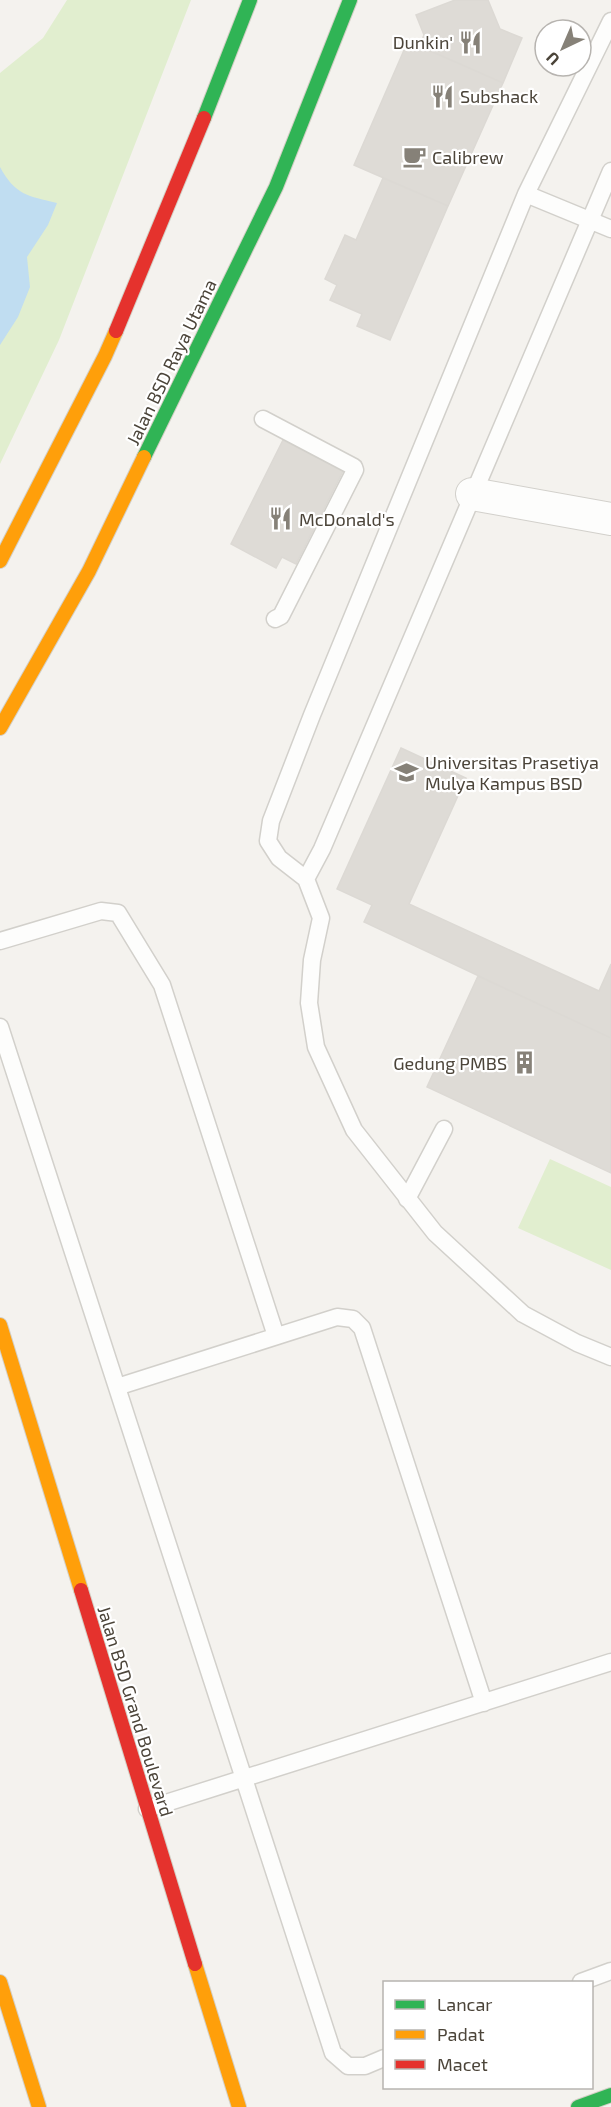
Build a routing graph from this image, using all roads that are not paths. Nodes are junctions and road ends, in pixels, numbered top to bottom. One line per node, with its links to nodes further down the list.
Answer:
1 (250, 0): 11 (main road)
2 (350, 0): 13 (main road, Jalan BSD Raya Utama)
3 (611, 21): 5 (lane)
4 (611, 171): 6 (lane)
5 (526, 194): 6 (lane); 14 (lane)
6 (590, 219): 7 (lane); 9 (lane)
7 (611, 229)
8 (263, 419): 12 (lane)
9 (472, 494): 10 (street); 14 (lane)
10 (611, 519)
11 (0, 561)
12 (275, 620)
13 (0, 728)
14 (306, 879): 18 (lane)
15 (0, 941): 20 (lane)
16 (0, 1027): 22 (lane)
17 (444, 1129): 18 (lane)
18 (407, 1199): 21 (lane)
19 (0, 1325): 26 (main road, Jalan BSD Grand Boulevard)
20 (276, 1336): 22 (lane); 24 (lane)
21 (611, 1357)
22 (117, 1387): 25 (lane)
23 (611, 1662): 24 (lane)
24 (484, 1703): 25 (lane)
25 (244, 1779): 26 (lane); 30 (lane)
26 (147, 1809): 33 (main road, Jalan BSD Grand Boulevard)
27 (611, 1971): 28 (lane)
28 (586, 1981)
29 (0, 1982): 32 (main road)
30 (383, 2058)
31 (611, 2095): 34 (main road)
32 (39, 2107)
33 (239, 2107)
34 (578, 2107)

